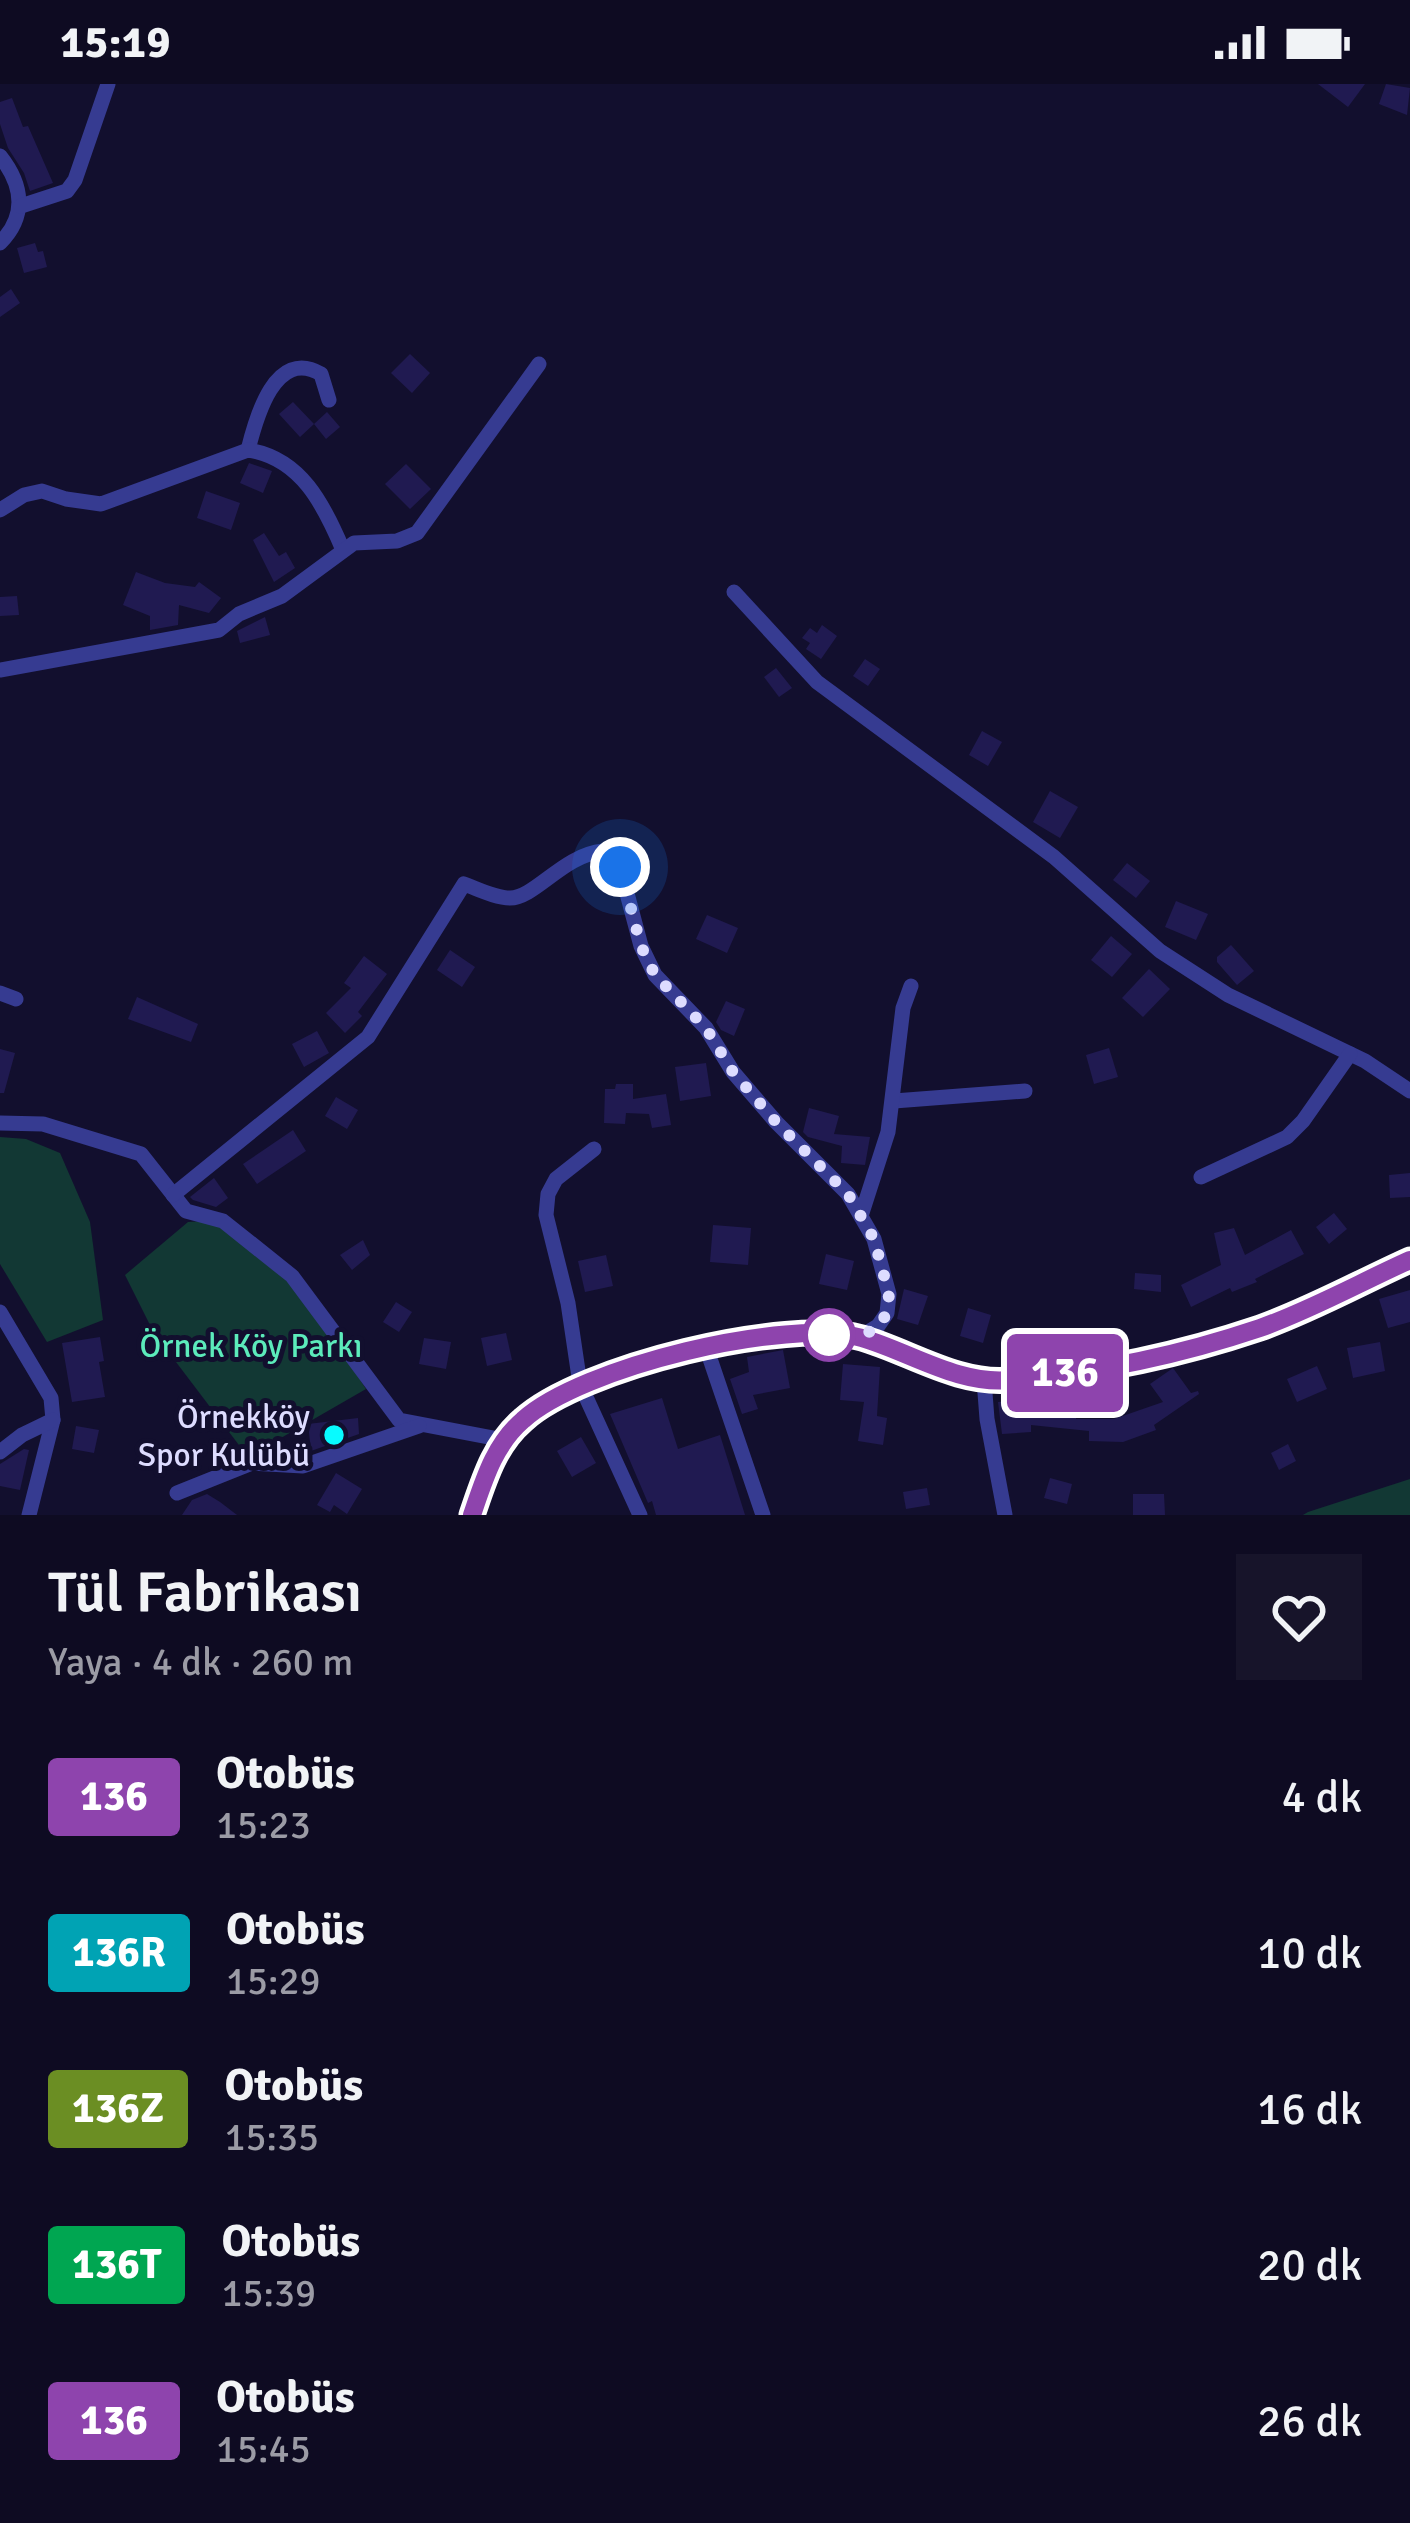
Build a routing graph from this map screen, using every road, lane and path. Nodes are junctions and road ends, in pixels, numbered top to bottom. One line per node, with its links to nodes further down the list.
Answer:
1 (108, 84): 3 (street)
2 (0, 155): 3 (street)
3 (21, 206): 4 (street)
4 (0, 243)
5 (539, 364): 9 (street)
6 (329, 400): 7 (street)
7 (248, 450): 8 (street); 9 (street)
8 (0, 510)
9 (344, 550): 11 (street)
10 (734, 592): 13 (street)
11 (0, 670)
12 (911, 986): 16 (street)
13 (1350, 1054): 15 (street); 19 (street)
14 (1025, 1091): 16 (street)
15 (1410, 1091)
16 (894, 1101): 21 (street)
17 (0, 1123): 20 (street)
18 (594, 1149): 27 (street)
19 (1201, 1178)
20 (173, 1195): 21 (street); 29 (street)
21 (861, 1216): 24 (street)
22 (1410, 1260): 26 (main road)
23 (0, 1313): 28 (street)
24 (860, 1337): 25 (main road); 26 (main road)
25 (706, 1347): 27 (main road); 36 (street)
26 (984, 1380): 37 (street)
27 (580, 1384): 30 (main road); 35 (street)
28 (53, 1420): 31 (street); 33 (street)
29 (422, 1425): 30 (street); 32 (street)
30 (504, 1440): 34 (main road)
31 (0, 1452)
32 (177, 1493)
33 (29, 1515)
34 (472, 1515)
35 (640, 1515)
36 (764, 1515)
37 (1005, 1515)

